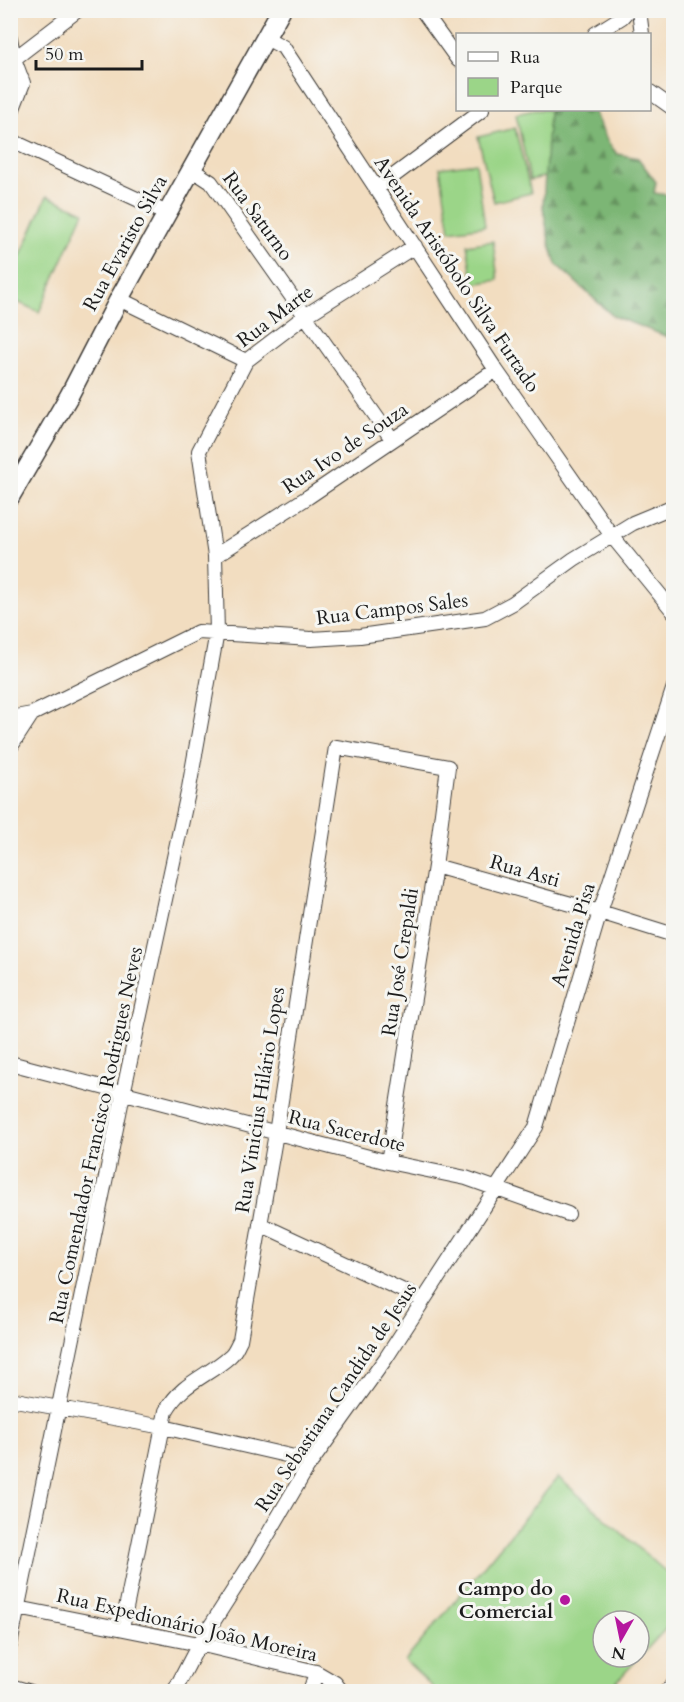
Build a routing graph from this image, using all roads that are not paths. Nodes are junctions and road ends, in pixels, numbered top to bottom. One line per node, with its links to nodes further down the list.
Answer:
1 (78, 10): 11 (street)
2 (281, 10): 9 (main road, Rua Evaristo Silva)
3 (422, 10): 10 (street)
4 (628, 10): 6 (street)
5 (639, 10): 7 (street)
6 (597, 33)
7 (642, 33)
8 (10, 38): 11 (street)
9 (266, 38): 17 (main road, Rua Evaristo Silva); 18 (street, Avenida Aristóbolo Silva Furtado)
10 (456, 57)
11 (12, 61): 15 (street)
12 (651, 93): 13 (street)
13 (674, 109)
14 (481, 111): 18 (street)
15 (10, 116)
16 (10, 140): 19 (street)
17 (191, 169): 19 (main road, Rua Evaristo Silva); 22 (street, Rua Saturno)
18 (376, 189): 20 (street, Avenida Aristóbolo Silva Furtado)
19 (167, 213): 21 (main road, Rua Evaristo Silva)
20 (415, 246): 22 (street, Rua Marte); 24 (street, Avenida Aristóbolo Silva Furtado)
21 (119, 298): 23 (street); 26 (main road, Rua Evaristo Silva)
22 (305, 316): 23 (street, Rua Marte); 25 (street, Rua Saturno)
23 (246, 361): 29 (street, Rua Marte)
24 (496, 370): 25 (street, Rua Ivo de Souza); 28 (street, Avenida Aristóbolo Silva Furtado)
25 (392, 439): 29 (street, Rua Ivo de Souza)
26 (10, 497)
27 (674, 506): 28 (street, Rua Campos Sales)
28 (612, 536): 30 (street, Avenida Aristóbolo Silva Furtado); 31 (street, Rua Campos Sales)
29 (215, 556): 31 (street, Rua Marte)
30 (674, 612)
31 (217, 632): 33 (street, Rua Campos Sales); 41 (street, Rua Comendador Francisco Rodrigues Neves)
32 (674, 687): 38 (street, Avenida Pisa)
33 (32, 714): 34 (street, Rua Campos Sales); 35 (street)
34 (10, 718)
35 (10, 748)
36 (448, 767): 37 (street, Rua José Crepaldi); 42 (street, Rua Vinicius Hilário Lopes)
37 (435, 866): 38 (street, Rua Asti); 43 (street, Rua José Crepaldi)
38 (600, 912): 39 (street, Rua Asti); 44 (street, Avenida Pisa)
39 (674, 935)
40 (10, 1063): 41 (street, Rua Sacerdote)
41 (123, 1094): 42 (street, Rua Sacerdote); 49 (street, Rua Comendador Francisco Rodrigues Neves)
42 (276, 1133): 43 (street, Rua Sacerdote); 46 (street, Rua Vinicius Hilário Lopes)
43 (388, 1162): 44 (street, Rua Sacerdote)
44 (497, 1188): 45 (street, Rua Sacerdote); 47 (street, Rua Sebastiana Candida de Jesus)
45 (568, 1214)
46 (260, 1224): 47 (street); 50 (street, Rua Vinicius Hilário Lopes)
47 (423, 1300): 51 (street, Rua Sebastiana Candida de Jesus)
48 (10, 1399): 49 (street)
49 (59, 1407): 50 (street); 52 (street, Rua Comendador Francisco Rodrigues Neves)
50 (163, 1427): 51 (street); 53 (street, Rua Vinicius Hilário Lopes)
51 (312, 1461): 54 (street, Rua Sebastiana Candida de Jesus)
52 (18, 1608): 53 (street, Rua Expedionário João Moreira); 55 (street, Rua Comendador Francisco Rodrigues Neves)
53 (122, 1628): 54 (street, Rua Expedionário João Moreira)
54 (200, 1644): 56 (street, Rua Expedionário João Moreira); 60 (street, Rua Sebastiana Candida de Jesus)
55 (10, 1645)
56 (316, 1672): 61 (street); 62 (street, Rua Expedionário João Moreira)
57 (674, 1683): 63 (street)
58 (10, 1686): 59 (street)
59 (31, 1692)
60 (174, 1692)
61 (310, 1692)
62 (342, 1692)
63 (666, 1692)

